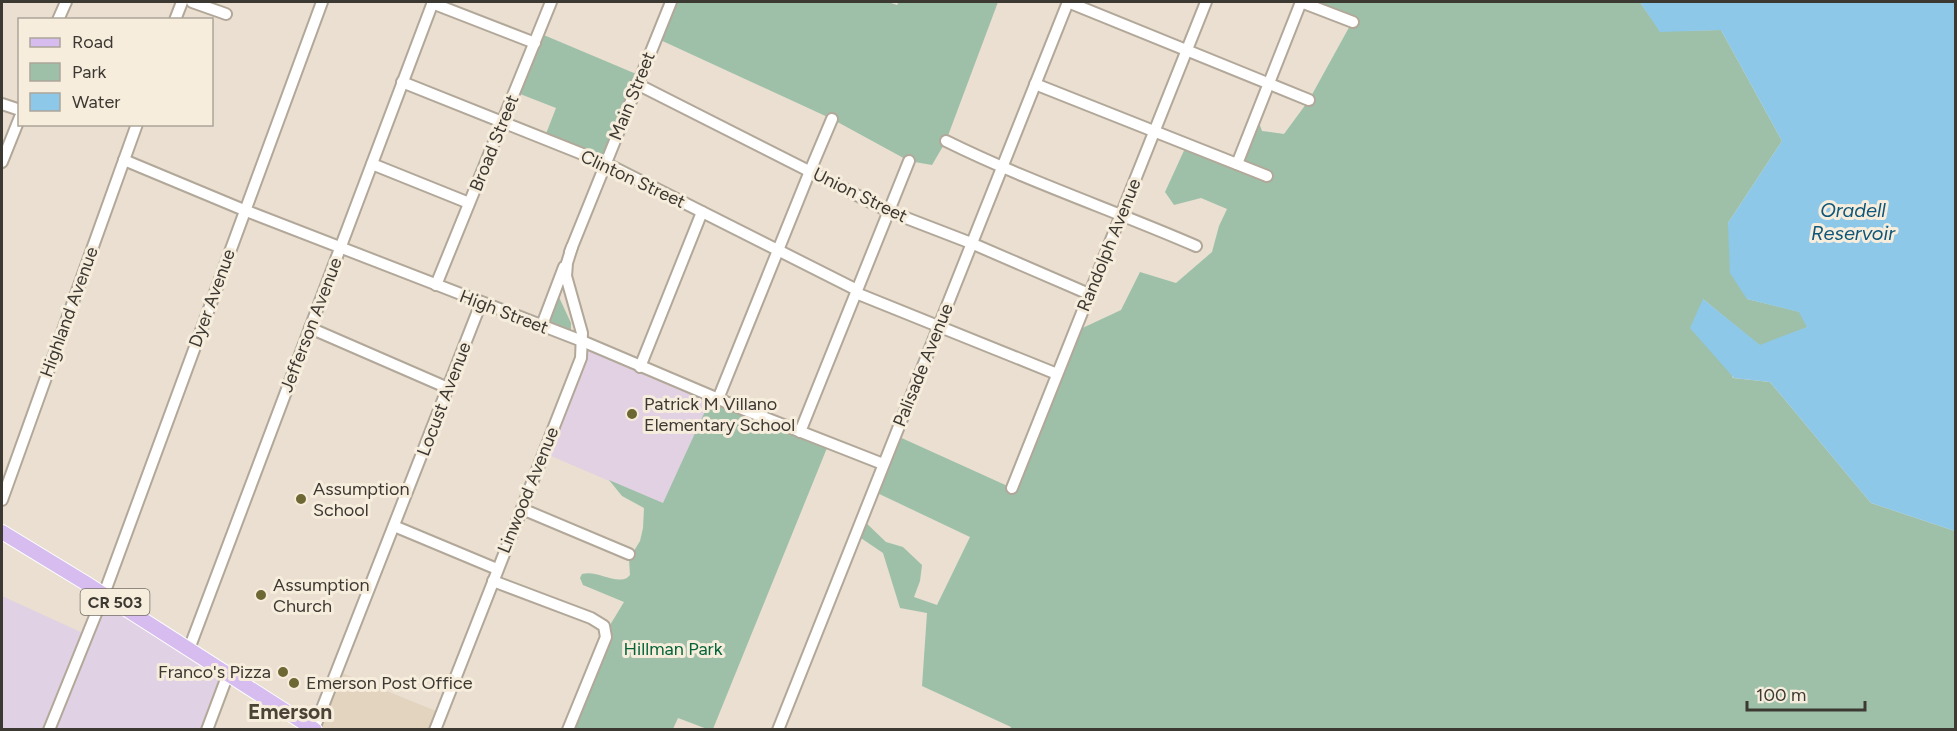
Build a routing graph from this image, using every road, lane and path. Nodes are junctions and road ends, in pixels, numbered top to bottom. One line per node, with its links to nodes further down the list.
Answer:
1 (66, 2): 12 (street)
2 (182, 2): 13 (street)
3 (192, 2): 11 (street)
4 (322, 2): 40 (street, Dyer Avenue)
5 (433, 2): 15 (street); 17 (street, Jefferson Avenue)
6 (552, 2): 15 (street, Broad Street)
7 (671, 2): 18 (street, Main Street)
8 (1068, 2): 16 (street); 19 (street, Palisade Avenue)
9 (1206, 2): 16 (street, Randolph Avenue)
10 (1301, 2): 14 (street); 20 (street)
11 (226, 14)
12 (59, 18)
13 (176, 18)
14 (1353, 22)
15 (535, 42): 26 (street, Broad Street)
16 (1187, 51): 20 (street); 28 (street, Randolph Avenue)
17 (402, 82): 26 (street, Clinton Street); 34 (street, Jefferson Avenue)
18 (637, 84): 33 (street, Main Street); 37 (street, Union Street)
19 (1035, 84): 28 (street); 36 (street, Palisade Avenue)
20 (1268, 84): 21 (street); 35 (street)
21 (1309, 100)
22 (2, 104): 23 (street)
23 (18, 109)
24 (832, 119): 37 (street)
25 (18, 122): 32 (street)
26 (502, 122): 33 (street, Clinton Street); 39 (street, Broad Street)
27 (136, 126): 30 (street, Highland Avenue)
28 (1154, 131): 35 (street); 43 (street, Randolph Avenue)
29 (946, 141): 36 (street)
30 (124, 160): 40 (street, High Street); 64 (street, Highland Avenue)
31 (909, 161): 41 (street)
32 (2, 162)
33 (605, 163): 42 (street, Clinton Street); 46 (street, Main Street)
34 (372, 164): 39 (street); 47 (street, Jefferson Avenue)
35 (1237, 164): 38 (street)
36 (1001, 168): 43 (street); 44 (street, Palisade Avenue)
37 (810, 171): 41 (street, Union Street); 48 (street)
38 (1267, 176)
39 (469, 203): 49 (street, Broad Street)
40 (244, 210): 47 (street, High Street); 71 (street, Dyer Avenue)
41 (888, 211): 44 (street, Union Street); 50 (street)
42 (702, 212): 48 (street, Clinton Street); 57 (street)
43 (1121, 214): 45 (street); 51 (street, Randolph Avenue)
44 (971, 243): 51 (street, Union Street); 54 (street, Palisade Avenue)
45 (1196, 246)
46 (572, 247): 53 (street, Main Street); 56 (street, Linwood Avenue)
47 (340, 248): 49 (street, High Street); 55 (street, Jefferson Avenue)
48 (779, 250): 50 (street, Clinton Street); 60 (street)
49 (436, 285): 52 (street, High Street)
50 (857, 291): 54 (street, Clinton Street); 61 (street)
51 (1089, 294): 58 (street, Randolph Avenue)
52 (481, 303): 53 (street, High Street); 59 (street, Locust Avenue)
53 (542, 325): 56 (street, High Street)
54 (938, 326): 58 (street, Clinton Street); 62 (street, Palisade Avenue)
55 (310, 328): 59 (street); 72 (street, Jefferson Avenue)
56 (582, 341): 57 (street, High Street); 65 (street, Linwood Avenue)
57 (640, 367): 60 (street, High Street)
58 (1057, 374): 63 (street, Randolph Avenue)
59 (448, 388): 66 (street, Locust Avenue)
60 (718, 399): 61 (street, High Street)
61 (800, 432): 62 (street, High Street)
62 (883, 464): 79 (street, Palisade Avenue)
63 (1012, 488)
64 (2, 500)
65 (522, 509): 68 (street); 69 (street, Linwood Avenue)
66 (394, 526): 69 (street); 76 (street, Locust Avenue)
67 (2, 532): 71 (main road, CR 503)
68 (629, 554)
69 (496, 569): 70 (street, Linwood Avenue)
70 (493, 581): 77 (street, Linwood Avenue); 78 (street)
71 (104, 594): 72 (main road, CR 503); 74 (street, Dyer Avenue)
72 (189, 649): 73 (main road, CR 503)
73 (228, 674): 75 (street); 76 (main road, CR 503)
74 (49, 729)
75 (207, 729)
76 (315, 729)
77 (435, 729)
78 (568, 729)
79 (778, 729)

